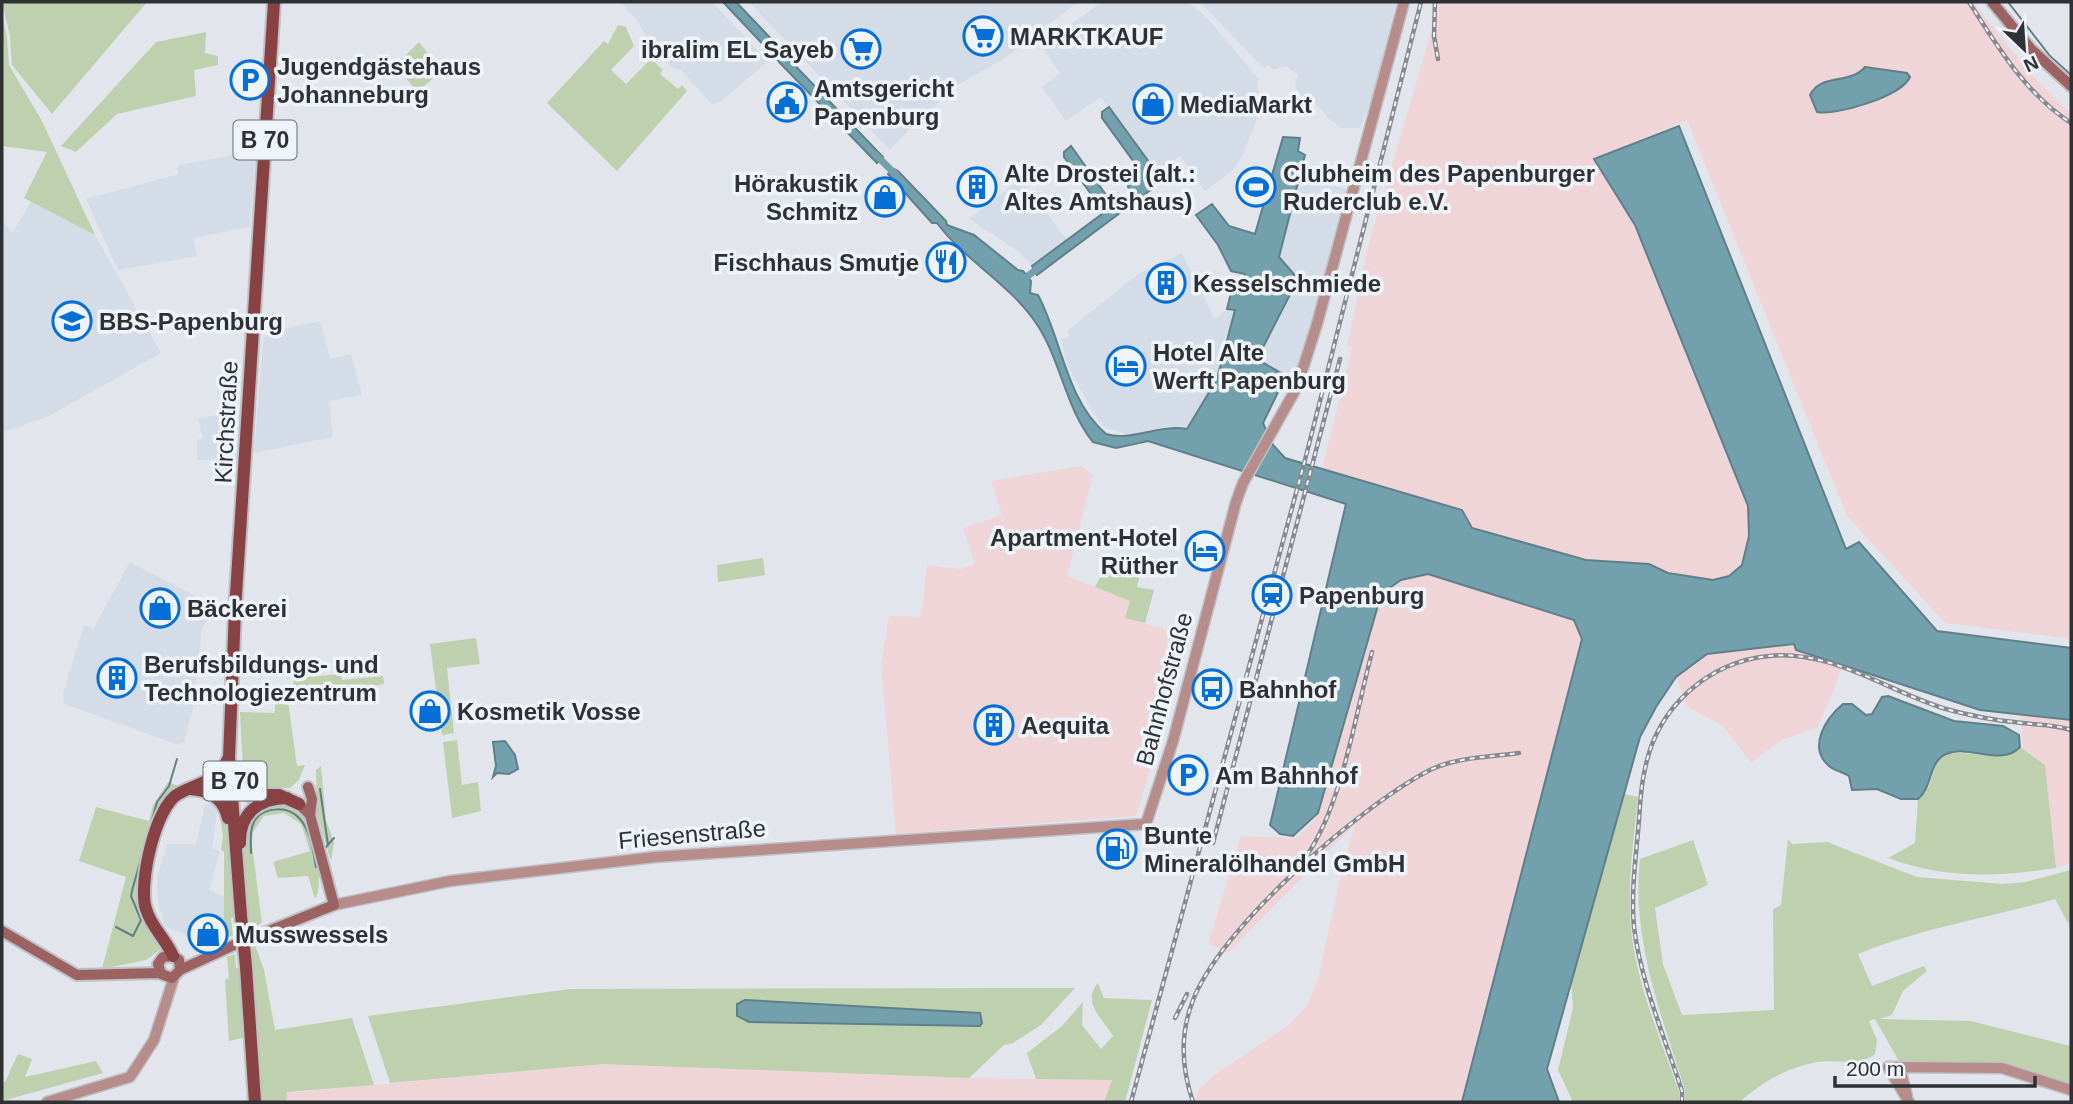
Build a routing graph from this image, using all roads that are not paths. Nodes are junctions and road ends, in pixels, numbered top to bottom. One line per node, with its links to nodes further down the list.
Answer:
1 (274, 2): 5 (main road, Kirchstraße / B 70)
2 (1404, 2): 12 (street, Bahnhofstraße)
3 (1992, 2): 4 (main road)
4 (2071, 86)
5 (231, 720): 6 (main road, Kirchstraße / B 70); 7 (main road, Kirchstraße / B 70)
6 (229, 758): 9 (main road); 13 (main road, Kirchstraße / B 70)
7 (236, 782): 10 (main road); 13 (main road, Kirchstraße / B 70)
8 (308, 787): 11 (main road)
9 (190, 789): 13 (main road); 19 (main road)
10 (293, 801): 11 (main road); 14 (main road)
11 (310, 815): 15 (main road)
12 (1146, 824): 15 (street, Friesenstraße)
13 (233, 836): 14 (main road, B 70)
14 (236, 856): 24 (main road, B 70, bridge)
15 (330, 907): 17 (main road, Friesenstraße)
16 (2, 931): 19 (main road)
17 (251, 938)
18 (234, 945): 19 (main road)
19 (169, 966): 23 (street)
20 (1900, 1068): 21 (street); 22 (street); 22 (street)
21 (2071, 1090)
22 (1909, 1101)
23 (47, 1102)
24 (255, 1102)

